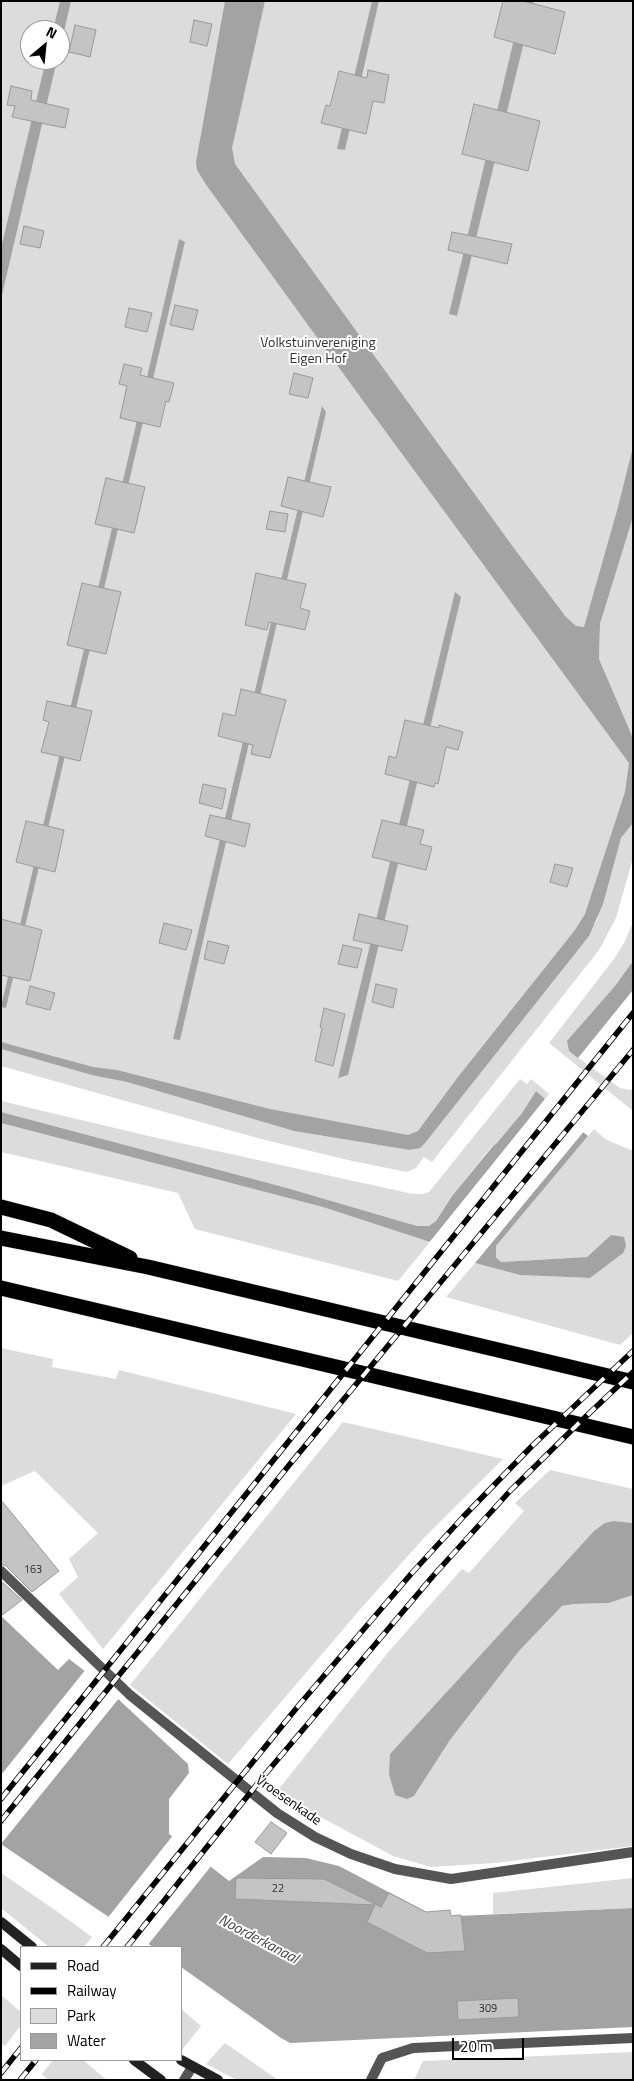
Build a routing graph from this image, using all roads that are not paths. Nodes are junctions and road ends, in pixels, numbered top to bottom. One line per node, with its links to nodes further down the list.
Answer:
1 (1, 1208): 3 (highway)
2 (1, 1238): 3 (highway)
3 (148, 1267): 5 (highway)
4 (1, 1288): 6 (highway)
5 (633, 1382)
6 (633, 1437)
7 (1, 1571): 8 (street, Vroesenkade)
8 (633, 1852)
9 (1, 1922): 10 (main road)
10 (31, 1946)
11 (1, 1949): 12 (main road)
12 (20, 1965)
13 (633, 2038): 20 (street)
14 (135, 2061): 17 (main road)
15 (182, 2061): 16 (main road)
16 (192, 2066): 18 (street); 19 (main road)
17 (161, 2080)
18 (184, 2080)
19 (218, 2080)
20 (371, 2080)

